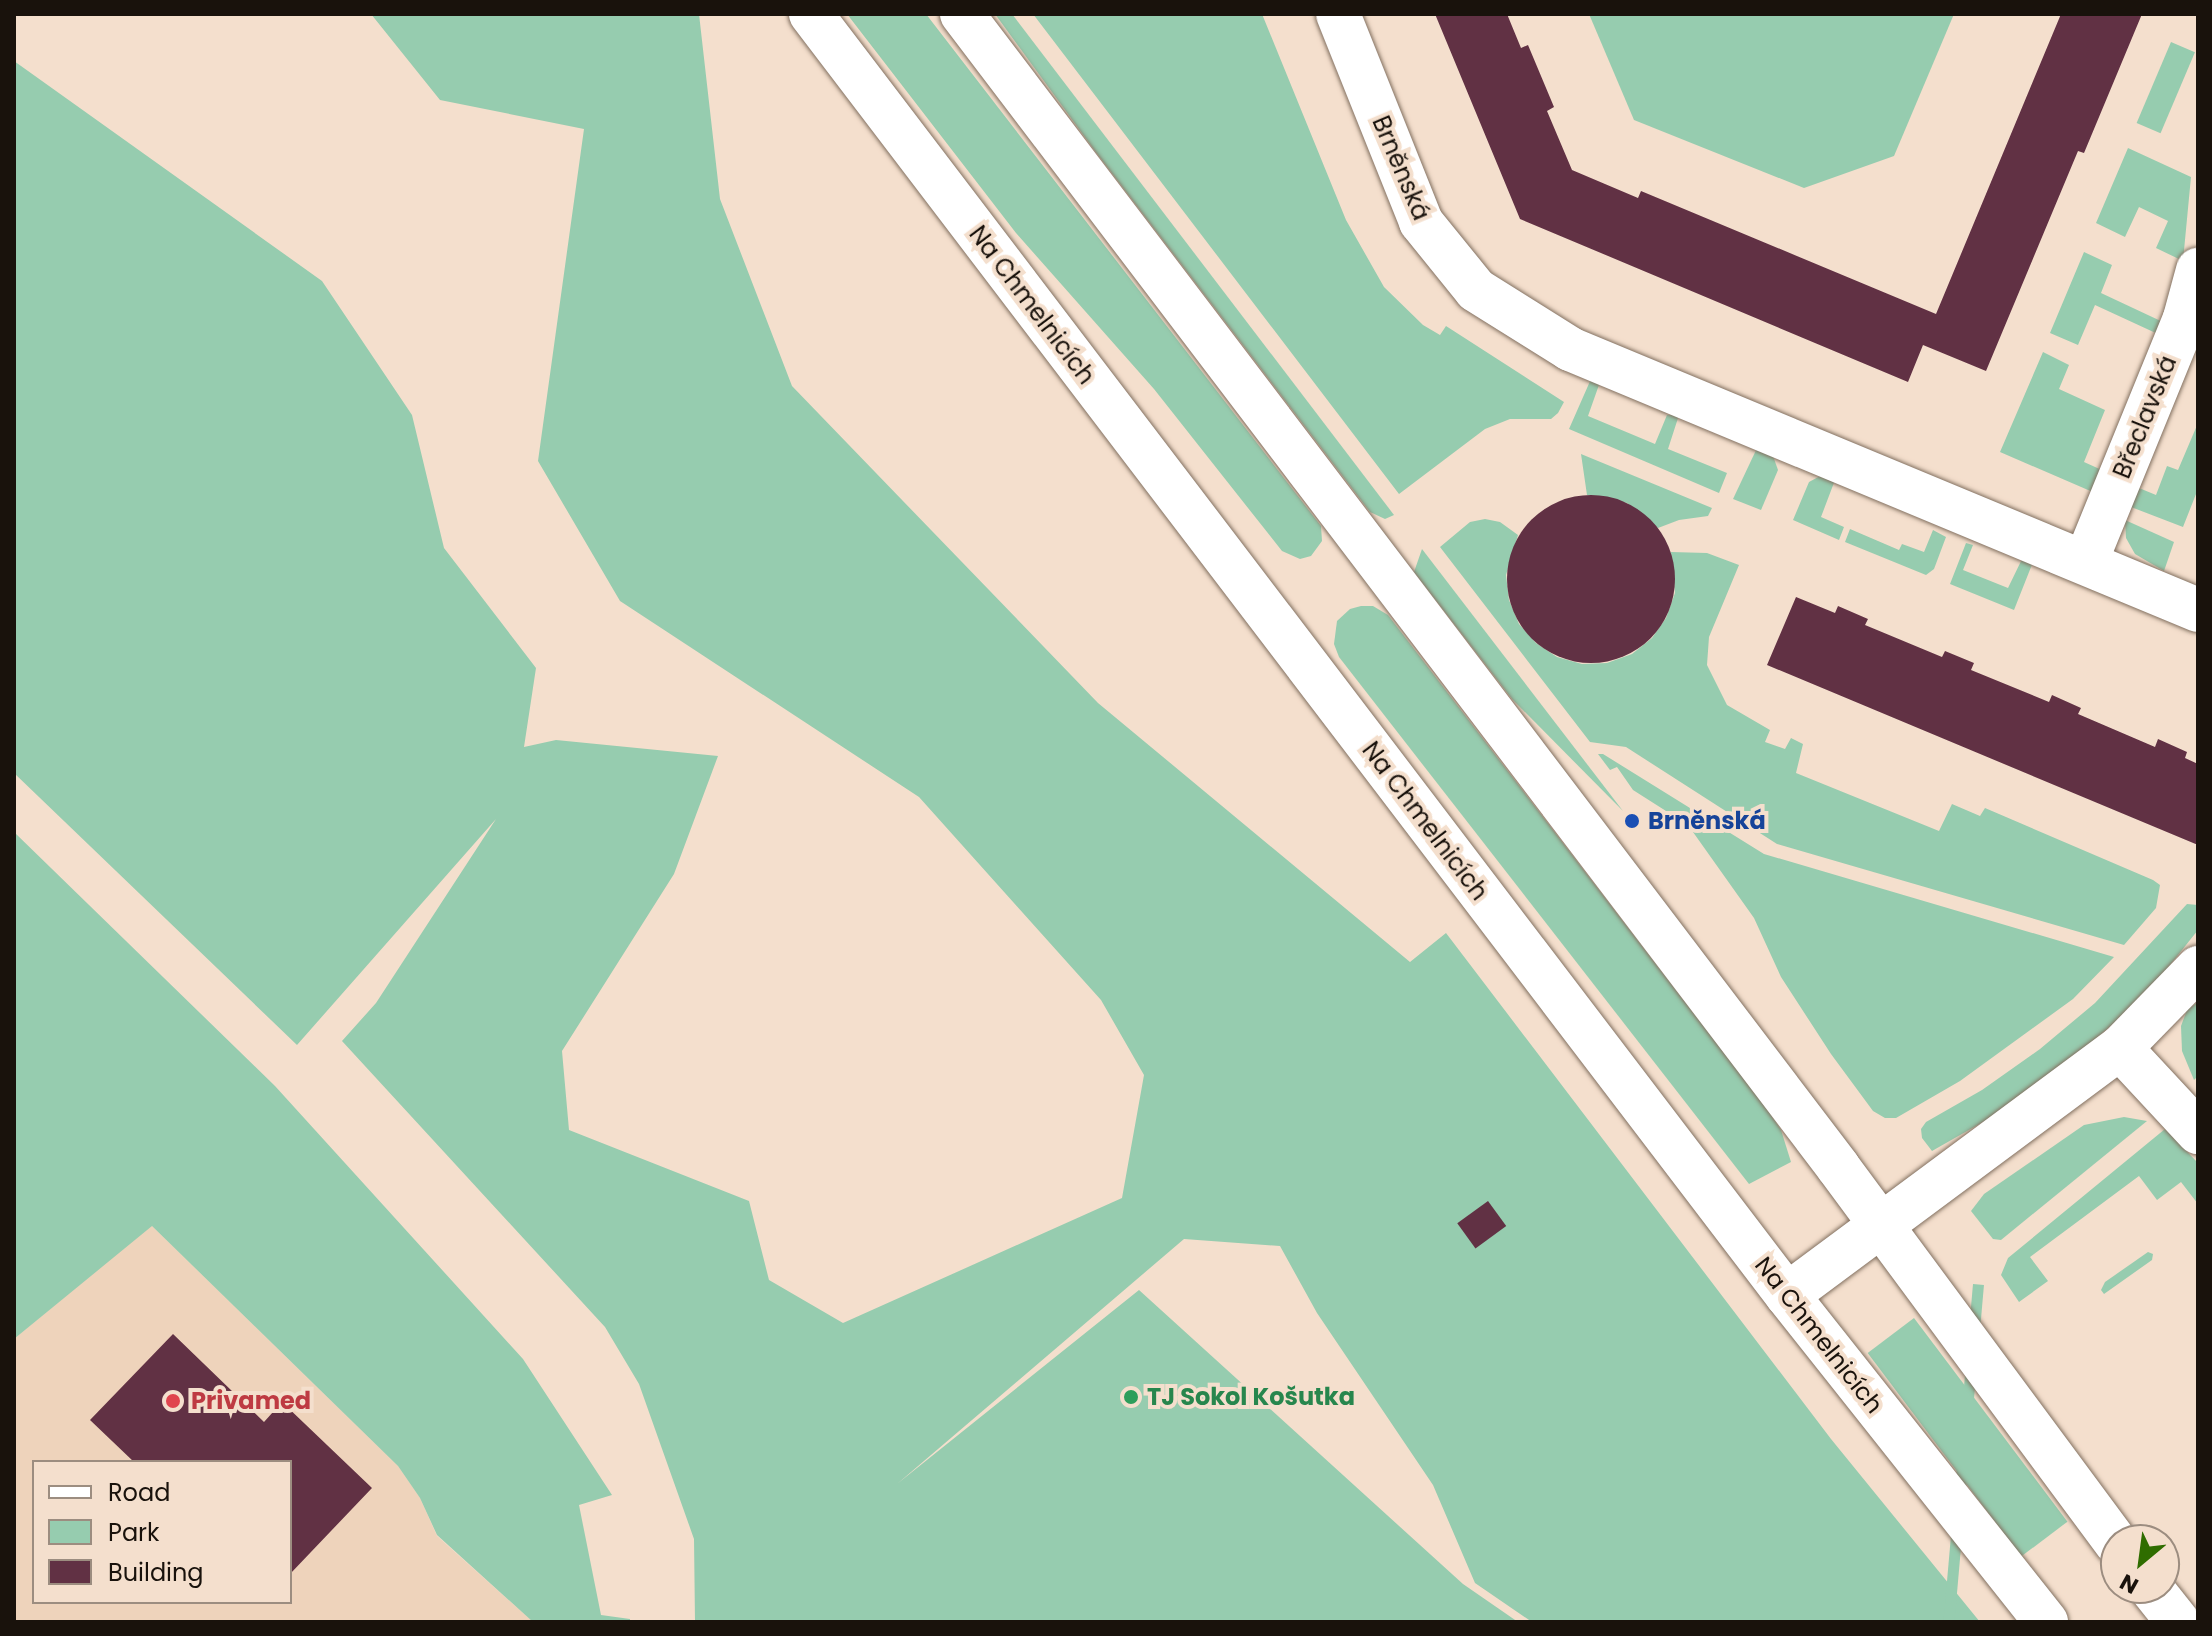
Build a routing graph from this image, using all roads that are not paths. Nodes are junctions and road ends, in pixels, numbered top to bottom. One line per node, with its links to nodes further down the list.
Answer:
1 (811, 14): 11 (street, Na Chmelnicích)
2 (962, 14): 10 (street)
3 (1338, 14): 5 (street, Brněnská)
4 (2198, 270): 5 (street, Břeclavská)
5 (2086, 561): 6 (street, Brněnská)
6 (2198, 610)
7 (2198, 968): 8 (street)
8 (2120, 1048): 9 (street); 10 (street)
9 (2198, 1132)
10 (1880, 1224): 11 (street); 12 (street)
11 (1787, 1295): 14 (street, Na Chmelnicích)
12 (2102, 1524)
13 (2164, 1604): 15 (street)
14 (2046, 1622)
15 (2178, 1622)

